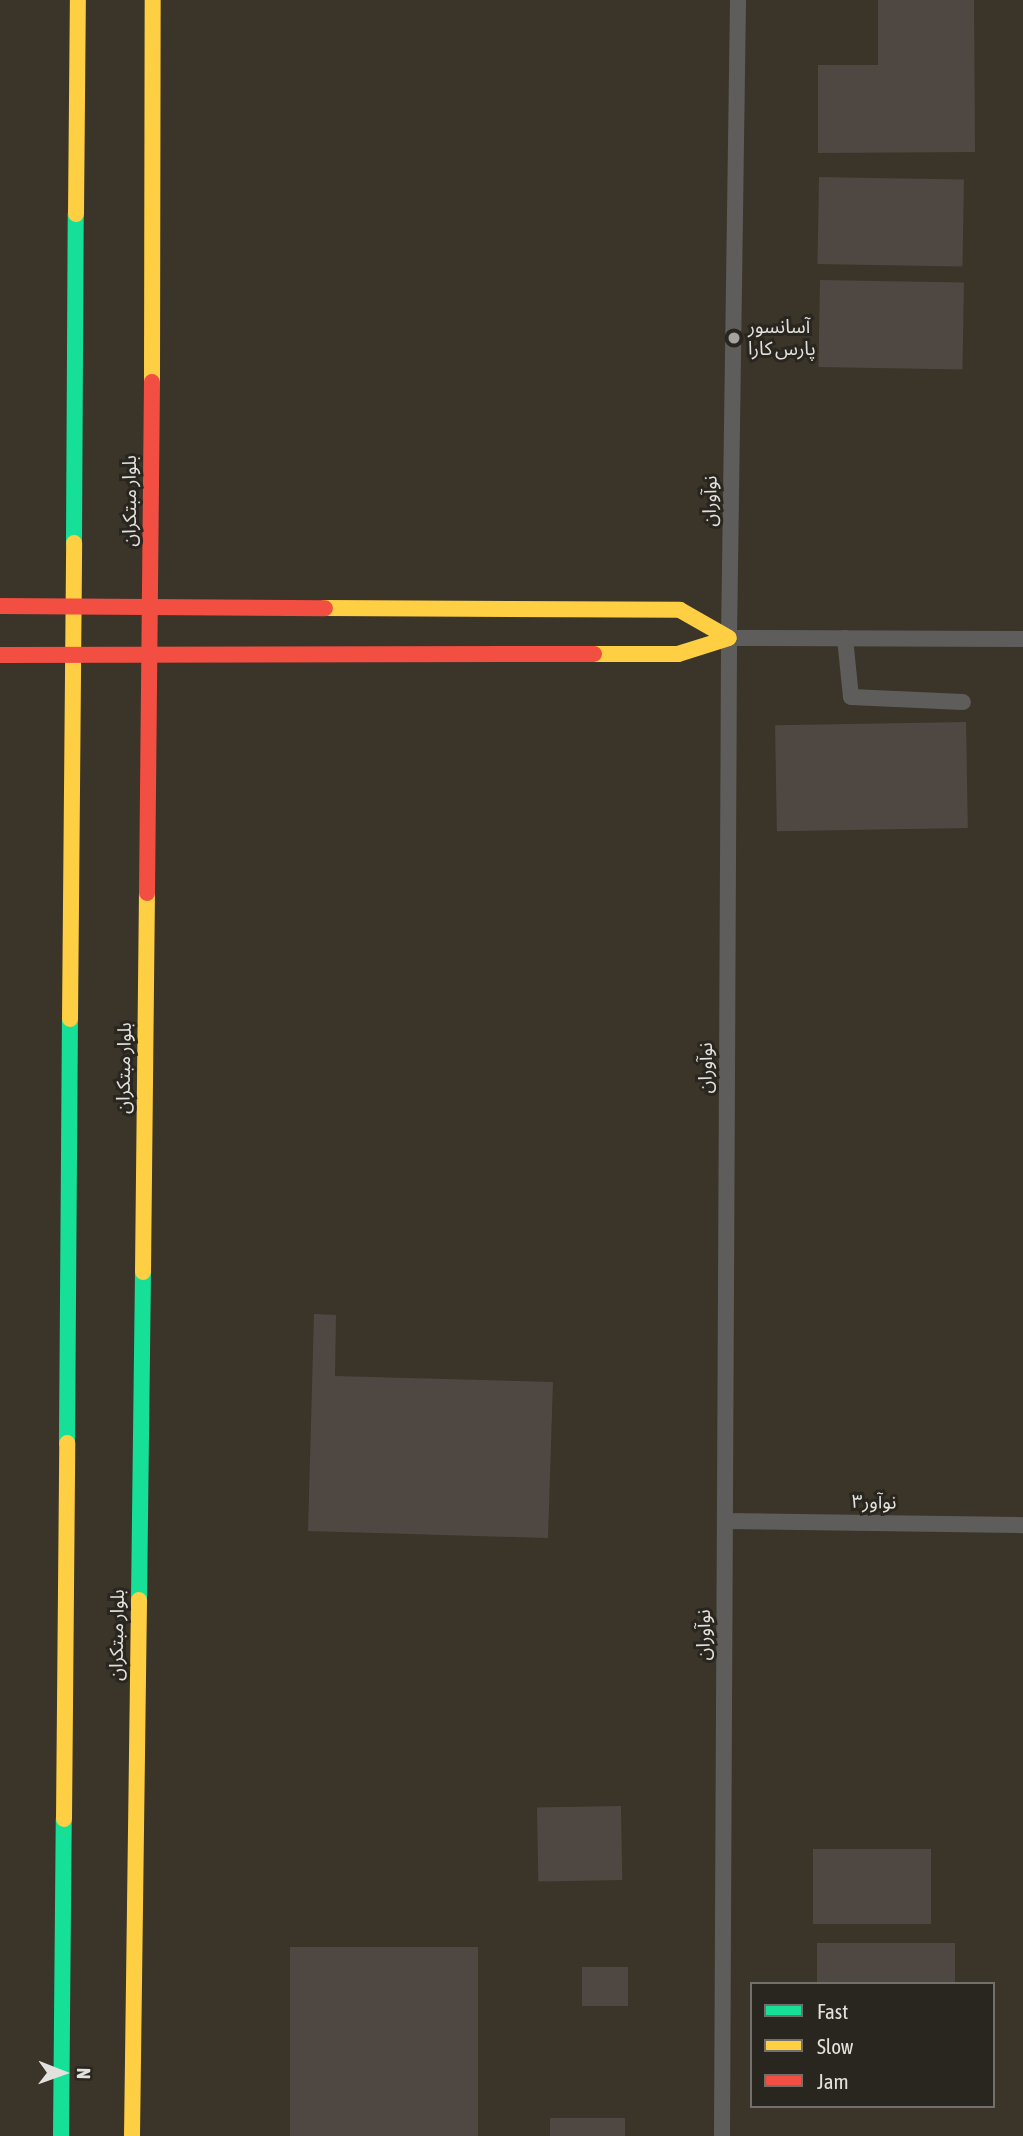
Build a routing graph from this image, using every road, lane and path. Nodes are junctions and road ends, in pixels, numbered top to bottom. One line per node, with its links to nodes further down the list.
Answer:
1 (78, 0): 5 (street)
2 (153, 0): 6 (street, بلوار مبتکران)
3 (738, 0): 7 (lane, نوآوران)
4 (0, 606): 5 (street)
5 (74, 606): 6 (street); 11 (street)
6 (151, 607): 7 (street); 10 (street, بلوار مبتکران)
7 (729, 638): 8 (lane); 10 (street); 14 (lane, نوآوران)
8 (845, 638): 9 (lane); 13 (lane)
9 (1023, 639)
10 (150, 653): 11 (street); 17 (street, بلوار مبتکران)
11 (73, 654): 12 (street); 16 (street)
12 (0, 655)
13 (963, 702)
14 (725, 1521): 15 (lane, نوآور۳); 18 (lane, نوآوران)
15 (1023, 1525)
16 (61, 2136)
17 (132, 2136)
18 (722, 2136)

